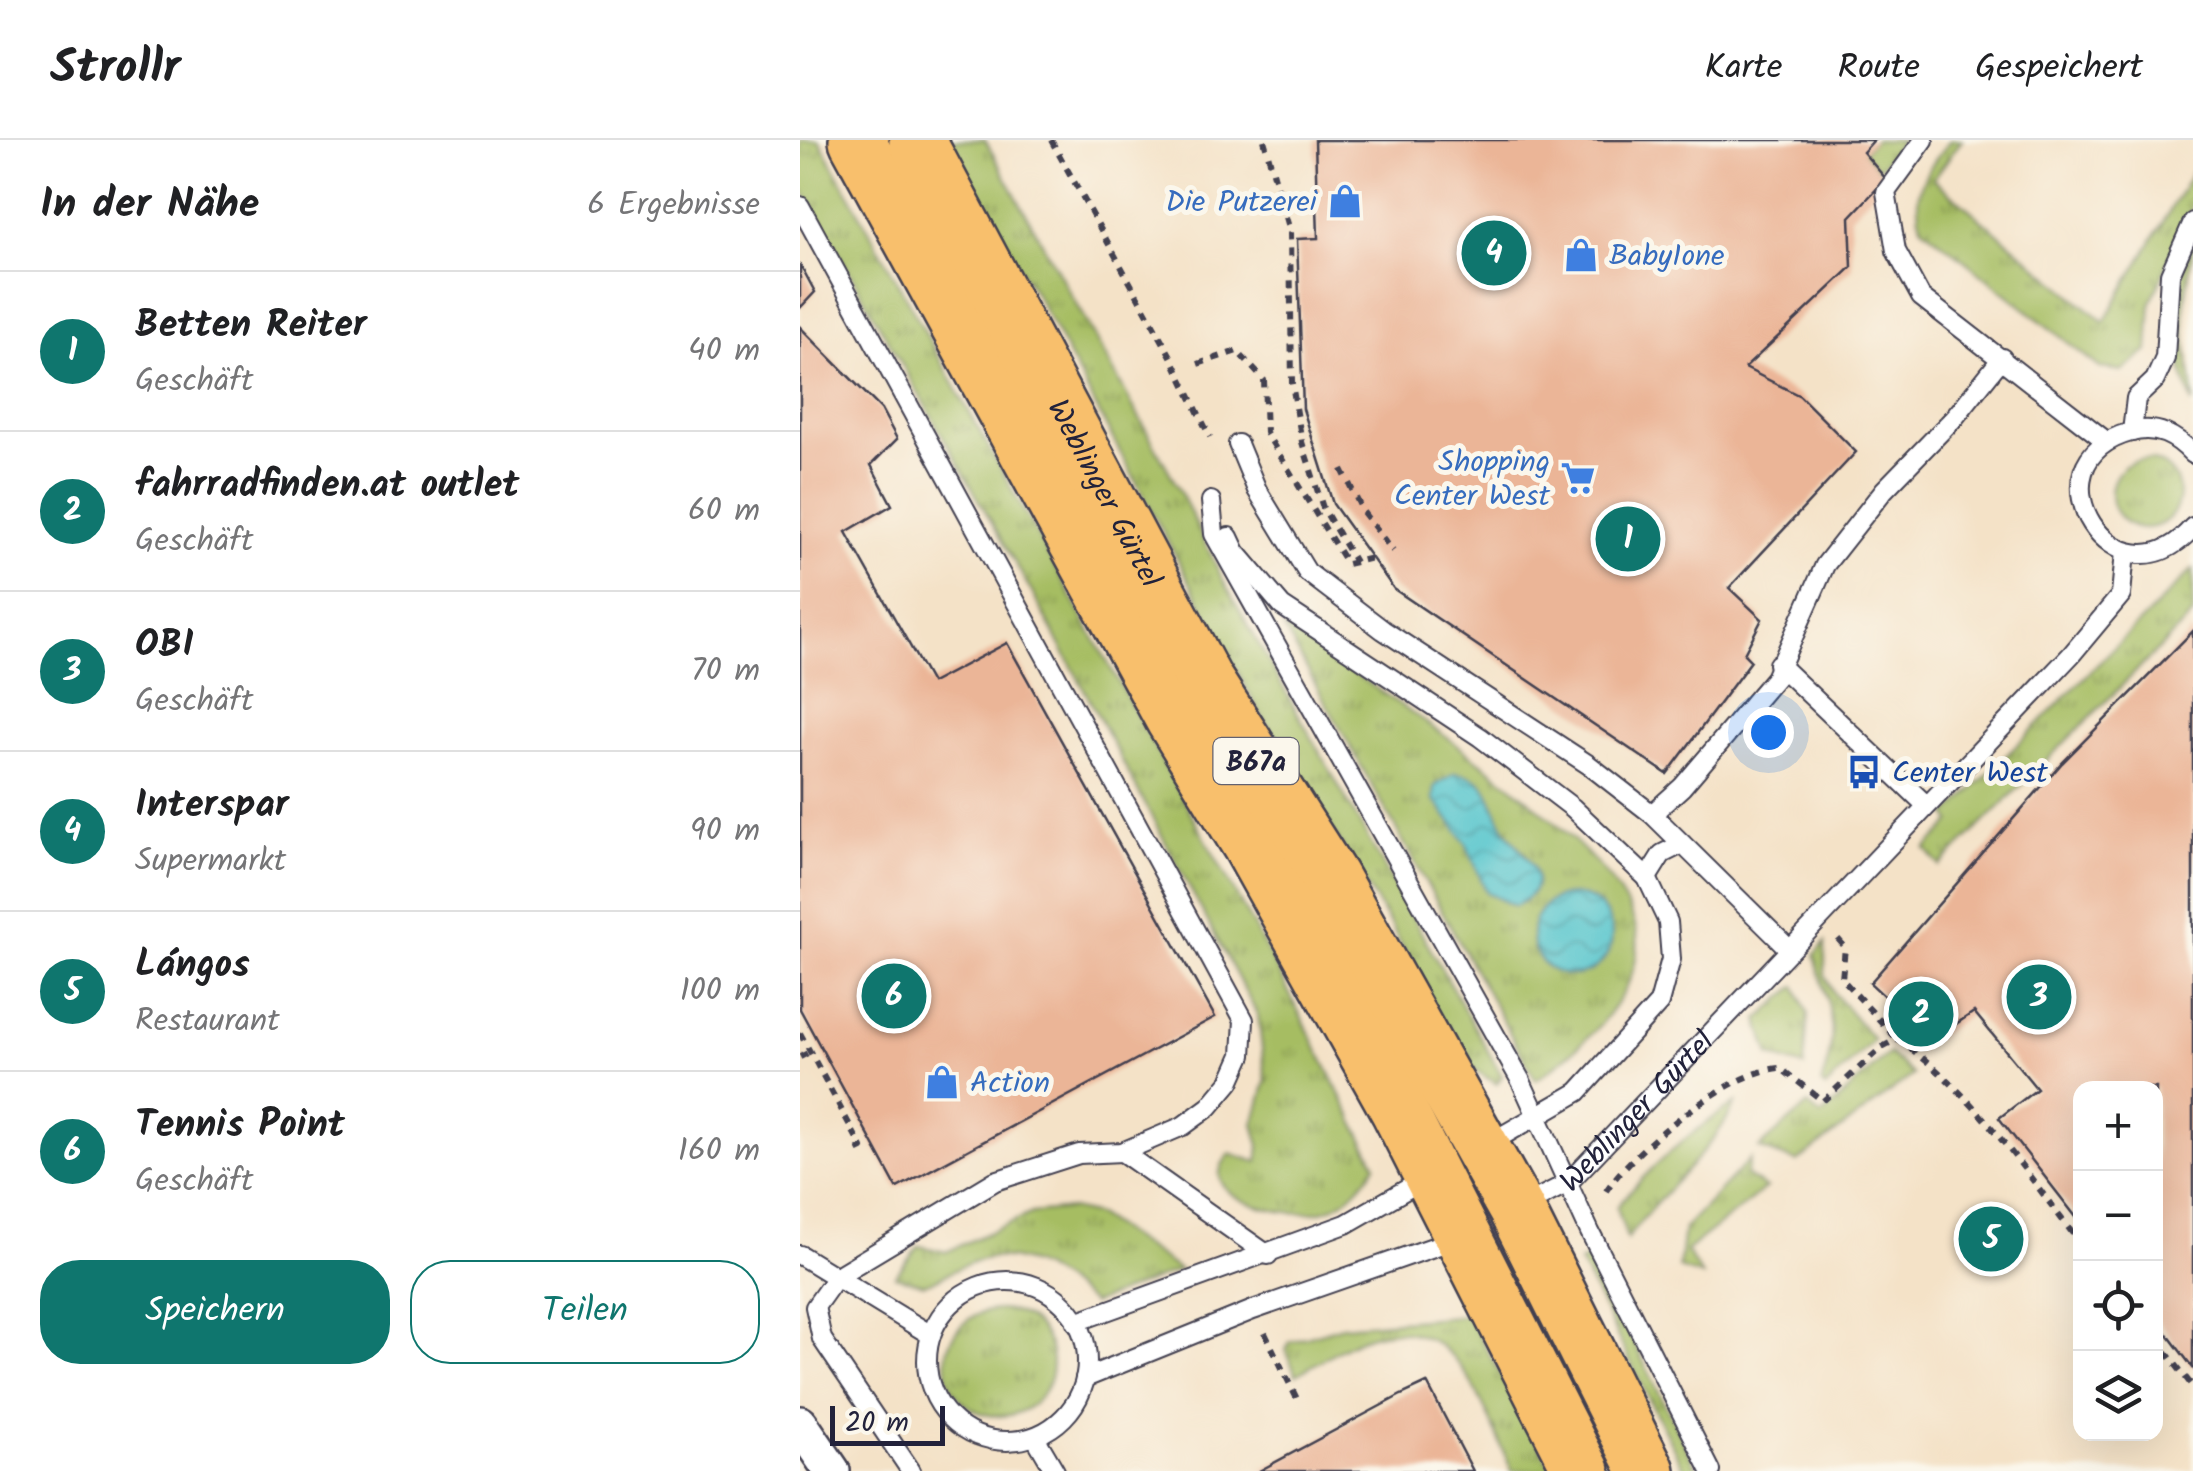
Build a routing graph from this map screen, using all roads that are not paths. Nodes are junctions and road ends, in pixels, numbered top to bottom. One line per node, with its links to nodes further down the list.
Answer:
1 (857, 140): 22 (main road, Weblinger Gürtel / B67a)
2 (917, 140): 20 (main road, Weblinger Gürtel / B67a)
3 (1924, 140): 6 (lane)
4 (800, 206): 21 (lane)
5 (2193, 222): 7 (lane)
6 (2002, 358): 8 (lane); 13 (lane)
7 (2132, 432): 8 (lane); 10 (lane)
8 (2106, 441): 12 (lane)
9 (1238, 444): 15 (lane)
10 (2193, 454)
11 (2193, 528): 12 (lane)
12 (2125, 552): 14 (lane, Weblinger Gürtel)
13 (1778, 664): 14 (lane); 15 (lane)
14 (1926, 805): 18 (lane, Weblinger Gürtel)
15 (1652, 814): 16 (lane)
16 (1682, 844): 17 (lane); 18 (lane)
17 (1647, 878): 19 (lane); 19 (lane, Weblinger Gürtel)
18 (1788, 948): 23 (lane, Weblinger Gürtel)
19 (1540, 1117): 20 (lane); 23 (lane, Weblinger Gürtel)
20 (1481, 1148): 22 (main road); 24 (main road, Weblinger Gürtel / B67a)
21 (1122, 1152): 27 (lane); 28 (lane)
22 (1432, 1174): 25 (main road, Weblinger Gürtel / B67a); 27 (lane)
23 (1568, 1182): 24 (lane); 39 (lane)
24 (1516, 1209): 25 (main road); 38 (main road, Weblinger Gürtel / B67a)
25 (1461, 1237): 31 (lane); 37 (main road, Weblinger Gürtel / B67a)
26 (800, 1255): 28 (lane)
27 (1268, 1255): 29 (lane)
28 (837, 1276): 30 (lane); 35 (lane)
29 (1076, 1322): 30 (lane); 31 (lane)
30 (930, 1335): 33 (lane)
31 (1085, 1378): 33 (lane)
32 (800, 1424): 34 (street)
33 (1034, 1437): 36 (lane)
34 (832, 1471)
35 (910, 1471)
36 (1055, 1471)
37 (1582, 1471)
38 (1646, 1471)
39 (1712, 1471)

